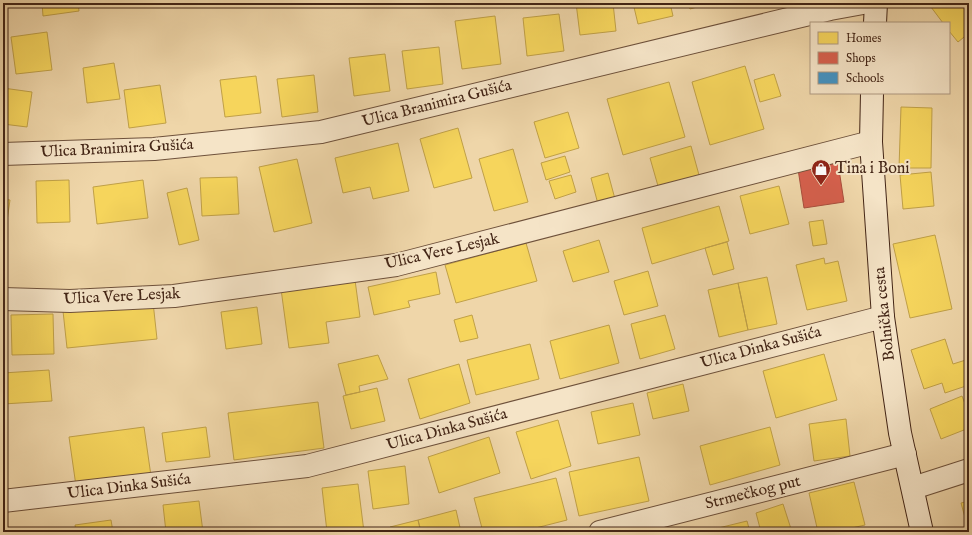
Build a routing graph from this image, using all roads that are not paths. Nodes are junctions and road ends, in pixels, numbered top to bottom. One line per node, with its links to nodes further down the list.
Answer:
1 (863, 3): 6 (street, Ulica Branimira Gušića)
2 (876, 3): 3 (street)
3 (875, 22)
4 (872, 94): 5 (street, Bolnička cesta)
5 (871, 142): 7 (street, Ulica Vere Lesjak); 8 (street, Bolnička cesta)
6 (3, 154)
7 (3, 299)
8 (883, 317): 9 (street, Bolnička cesta); 12 (street, Ulica Dinka Sušića)
9 (905, 454): 11 (street, Bolnička cesta); 13 (street, Strmečkog put)
10 (969, 470): 11 (street)
11 (912, 488): 14 (street, Bolnička cesta)
12 (3, 501)
13 (600, 532)
14 (922, 532)

